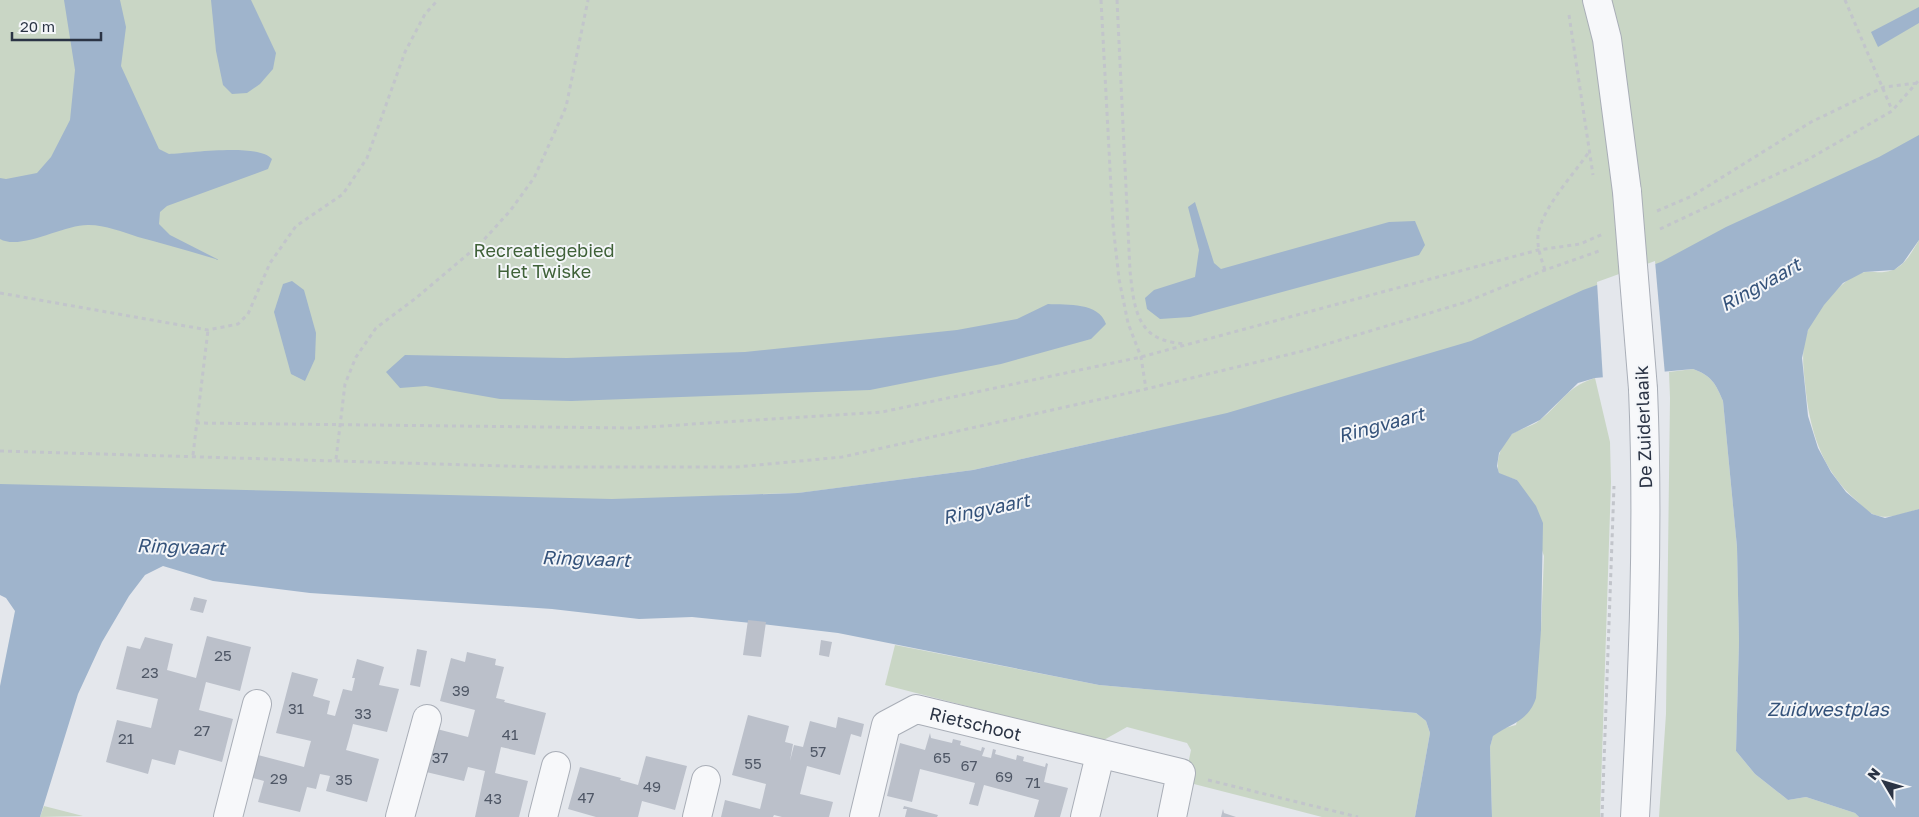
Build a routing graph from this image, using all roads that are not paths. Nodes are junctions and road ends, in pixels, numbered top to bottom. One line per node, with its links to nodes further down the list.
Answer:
1 (1597, 0): 3 (street, De Zuiderlaaik)
2 (1617, 0): 3 (street, De Zuiderlaaik)
3 (1607, 39): 16 (street, De Zuiderlaaik, bridge)
4 (257, 704): 9 (street)
5 (427, 718): 10 (street)
6 (1100, 755): 13 (street, Rietschoot); 14 (street); 15 (street, Rietschoot)
7 (556, 766): 11 (street)
8 (706, 780): 12 (street)
9 (228, 817)
10 (400, 817)
11 (543, 817)
12 (697, 817)
13 (864, 817)
14 (1085, 817)
15 (1172, 817)
16 (1635, 817)

